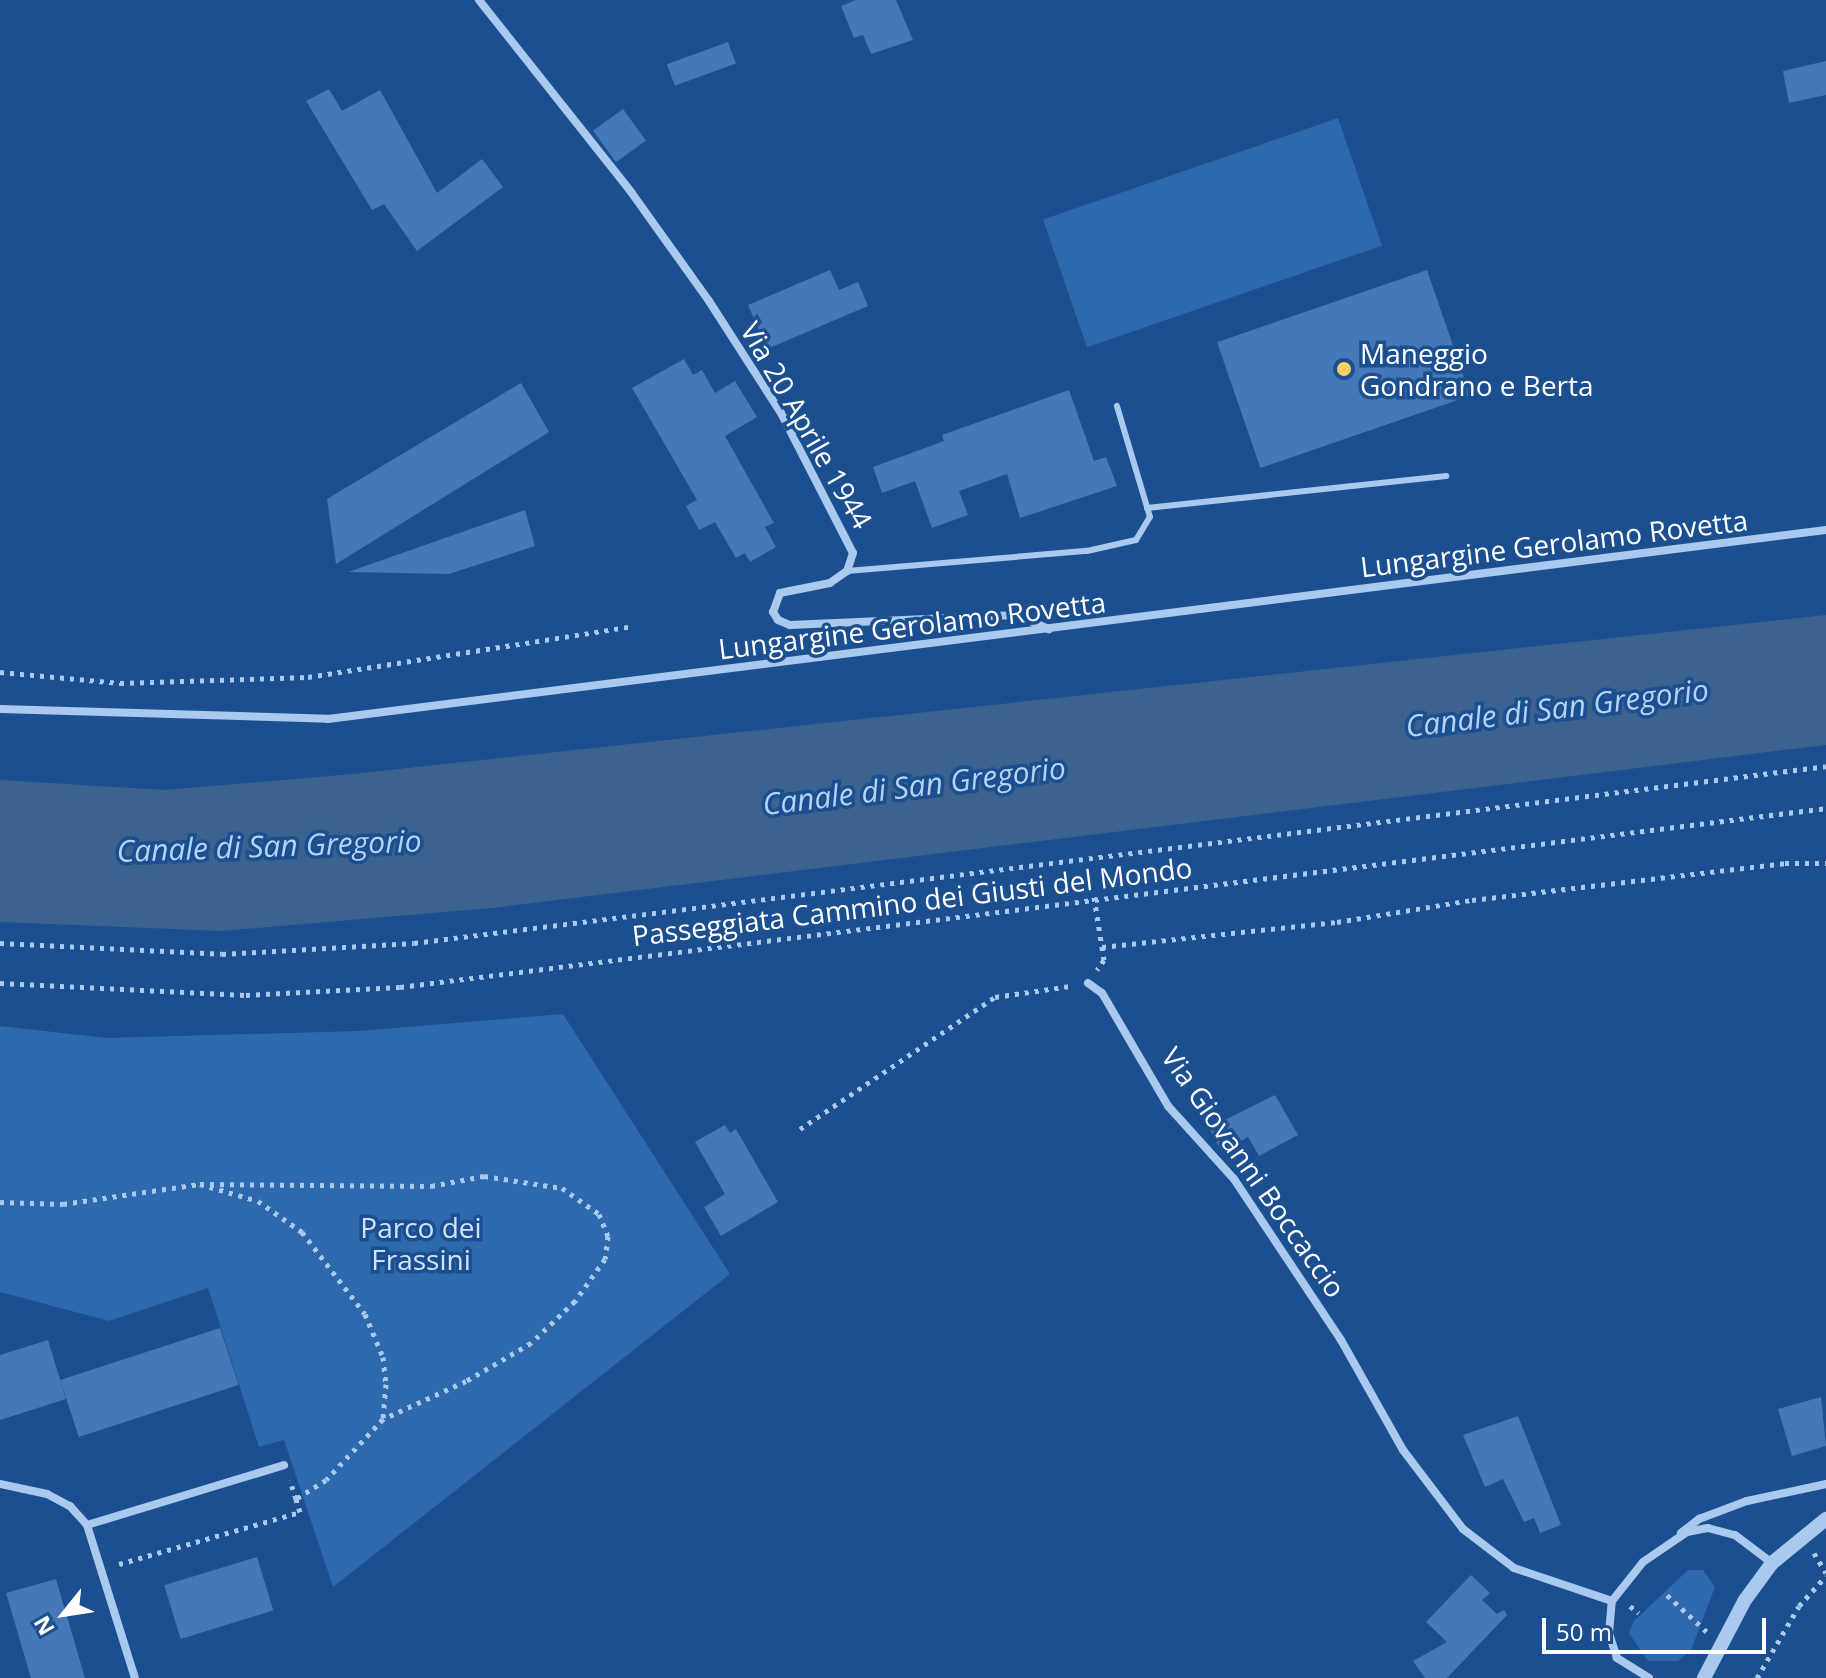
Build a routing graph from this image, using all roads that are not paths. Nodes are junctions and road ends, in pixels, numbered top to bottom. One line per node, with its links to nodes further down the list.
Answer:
1 (479, 0): 6 (street, Via 20 Aprile 1944)
2 (1117, 406): 4 (lane)
3 (1446, 476): 4 (lane)
4 (1147, 508): 6 (lane)
5 (1826, 530): 7 (street, Lungargine Gerolamo Rovetta)
6 (847, 571): 7 (street, Via 20 Aprile 1944)
7 (1052, 630): 8 (street, Lungargine Gerolamo Rovetta)
8 (0, 709)
9 (1088, 983): 17 (street, Via Giovanni Boccaccio)
10 (284, 1465): 14 (street)
11 (0, 1484): 14 (street)
12 (1826, 1484): 15 (street)
13 (1826, 1519): 16 (street)
14 (87, 1525): 18 (street)
15 (1671, 1541): 16 (street); 17 (street)
16 (1772, 1563): 20 (street)
17 (1612, 1601): 19 (street)
18 (135, 1678)
19 (1649, 1678)
20 (1704, 1678)

